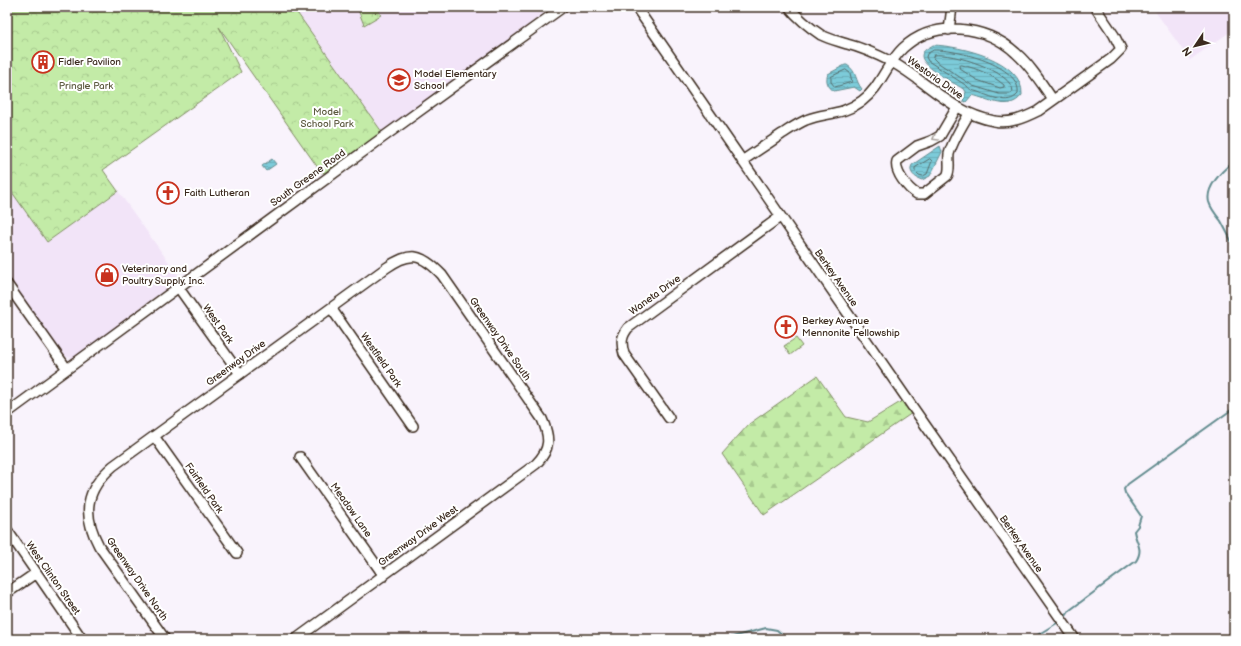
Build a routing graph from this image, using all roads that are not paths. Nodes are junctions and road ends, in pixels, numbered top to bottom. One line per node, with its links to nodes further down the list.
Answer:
1 (563, 7): 15 (street, South Greene Road)
2 (636, 7): 11 (street, Berkey Avenue)
3 (789, 7): 7 (street, Westoria Drive)
4 (952, 7): 6 (street)
5 (1095, 7): 8 (street, Westoria Drive)
6 (949, 30): 7 (street); 8 (street)
7 (892, 62): 9 (street, Westoria Drive); 11 (street)
8 (1053, 100): 10 (street, Westoria Drive)
9 (957, 107): 10 (street, Westoria Drive); 10 (street, one-way to 10)
10 (969, 114)
11 (742, 161): 12 (street, Berkey Avenue)
12 (780, 216): 20 (street, Waneta Drive); 34 (street, Berkey Avenue)
13 (416, 257): 16 (street, Greenway Drive); 23 (street, Greenway Drive South)
14 (7, 284): 17 (street)
15 (178, 287): 17 (street, South Greene Road); 18 (street, West Park)
16 (331, 308): 18 (street, Greenway Drive); 21 (street, Westfield Park)
17 (67, 369): 19 (street, South Greene Road)
18 (240, 374): 22 (street, Greenway Drive)
19 (7, 413)
20 (669, 418)
21 (413, 426)
22 (154, 436): 25 (street, Greenway Drive); 27 (street, Fairfield Park)
23 (548, 446): 29 (street, Greenway Drive West)
24 (300, 457): 29 (street, Meadow Lane)
25 (88, 508): 32 (street, Greenway Drive North)
26 (7, 530): 28 (street, West Clinton Street)
27 (237, 554)
28 (36, 573): 30 (street); 31 (street, West Clinton Street)
29 (384, 576): 33 (street, Greenway Drive West)
30 (7, 593)
31 (82, 639)
32 (165, 639)
33 (296, 639)
34 (1075, 639)

